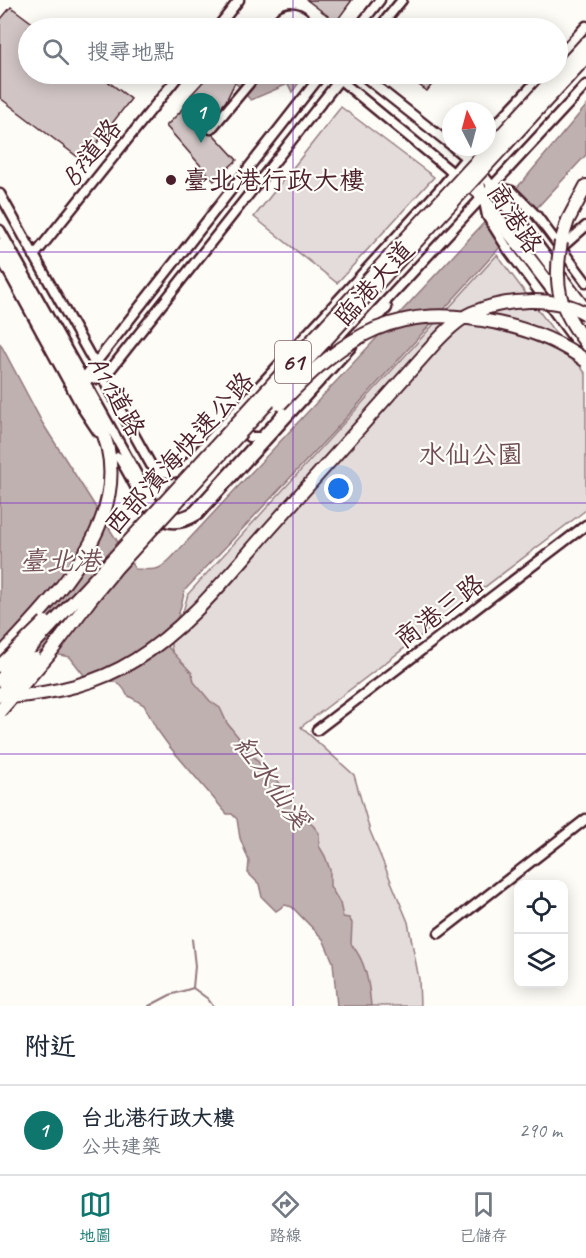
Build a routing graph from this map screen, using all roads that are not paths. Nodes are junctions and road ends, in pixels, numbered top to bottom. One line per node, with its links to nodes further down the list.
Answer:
1 (238, 0): 4 (street)
2 (380, 0): 7 (street)
3 (399, 3): 8 (street)
4 (224, 18)
5 (280, 18): 6 (street)
6 (304, 18)
7 (366, 18)
8 (387, 18)
9 (586, 26): 11 (street)
10 (586, 44): 14 (highway, 西部濱海快速公路 / 61, bridge)
11 (568, 46)
12 (586, 49): 16 (street)
13 (586, 57): 17 (highway, bridge)
14 (568, 63)
15 (586, 64): 29 (highway, 西部濱海快速公路 / 61, bridge)
16 (568, 68)
17 (568, 77)
18 (172, 84): 47 (street, B7道路)
19 (249, 84): 32 (street)
20 (314, 84): 55 (street)
21 (334, 84): 57 (street)
22 (349, 84): 36 (street, 商港路)
23 (374, 84): 33 (street, 商港路)
24 (534, 84): 31 (street)
25 (549, 84): 70 (highway, 西部濱海快速公路 / 61, bridge)
26 (553, 84): 35 (street)
27 (561, 84): 72 (highway, bridge)
28 (568, 84): 65 (highway, 西部濱海快速公路 / 61, bridge)
29 (568, 84)
30 (586, 85): 37 (street, 臨港大道)
31 (496, 124)
32 (211, 129)
33 (442, 138)
34 (466, 157): 35 (street, 商港路); 36 (street, 臨港大道)
35 (477, 166): 37 (street, 商港路); 40 (street)
36 (455, 173): 40 (street, 商港路); 58 (street, 臨港大道); 69 (highway, bridge)
37 (492, 186): 40 (street, 臨港大道); 41 (highway); 46 (street, 商港路)
38 (586, 186): 52 (highway, bridge)
39 (0, 194): 47 (street, A11道路)
40 (482, 196): 41 (highway); 61 (street, 臨港大道); 63 (street)
41 (493, 208): 44 (highway); 50 (highway)
42 (586, 226): 46 (street)
43 (0, 230): 56 (street, A11道路)
44 (510, 242): 51 (highway); 53 (street, 商港路)
45 (0, 245): 63 (highway)
46 (561, 248): 49 (street, 商港路)
47 (34, 256): 55 (street, A11道路)
48 (0, 257): 60 (street)
49 (586, 282)
50 (586, 312): 71 (highway, bridge)
51 (586, 332)
52 (586, 343)
53 (586, 355)
54 (586, 361): 65 (highway, bridge)
55 (94, 364): 56 (street); 57 (street, A11道路)
56 (83, 379): 57 (street); 66 (street, A11道路)
57 (103, 379): 64 (street, A11道路)
58 (234, 414): 59 (street, 臨港大道); 61 (street)
59 (220, 430): 62 (street); 64 (street, 臨港大道)
60 (98, 432)
61 (261, 437): 62 (street, 臨港大道)
62 (247, 452): 66 (street, 臨港大道)
63 (114, 458): 68 (highway)
64 (184, 468)
65 (202, 481): 71 (highway, 西部濱海快速公路 / 61, bridge)
66 (194, 511)
67 (586, 525): 73 (street, 商港三路)
68 (0, 656)
69 (0, 666)
70 (0, 680)
71 (0, 696)
72 (0, 711)
73 (317, 730)
74 (586, 819): 75 (street)
75 (439, 933)

